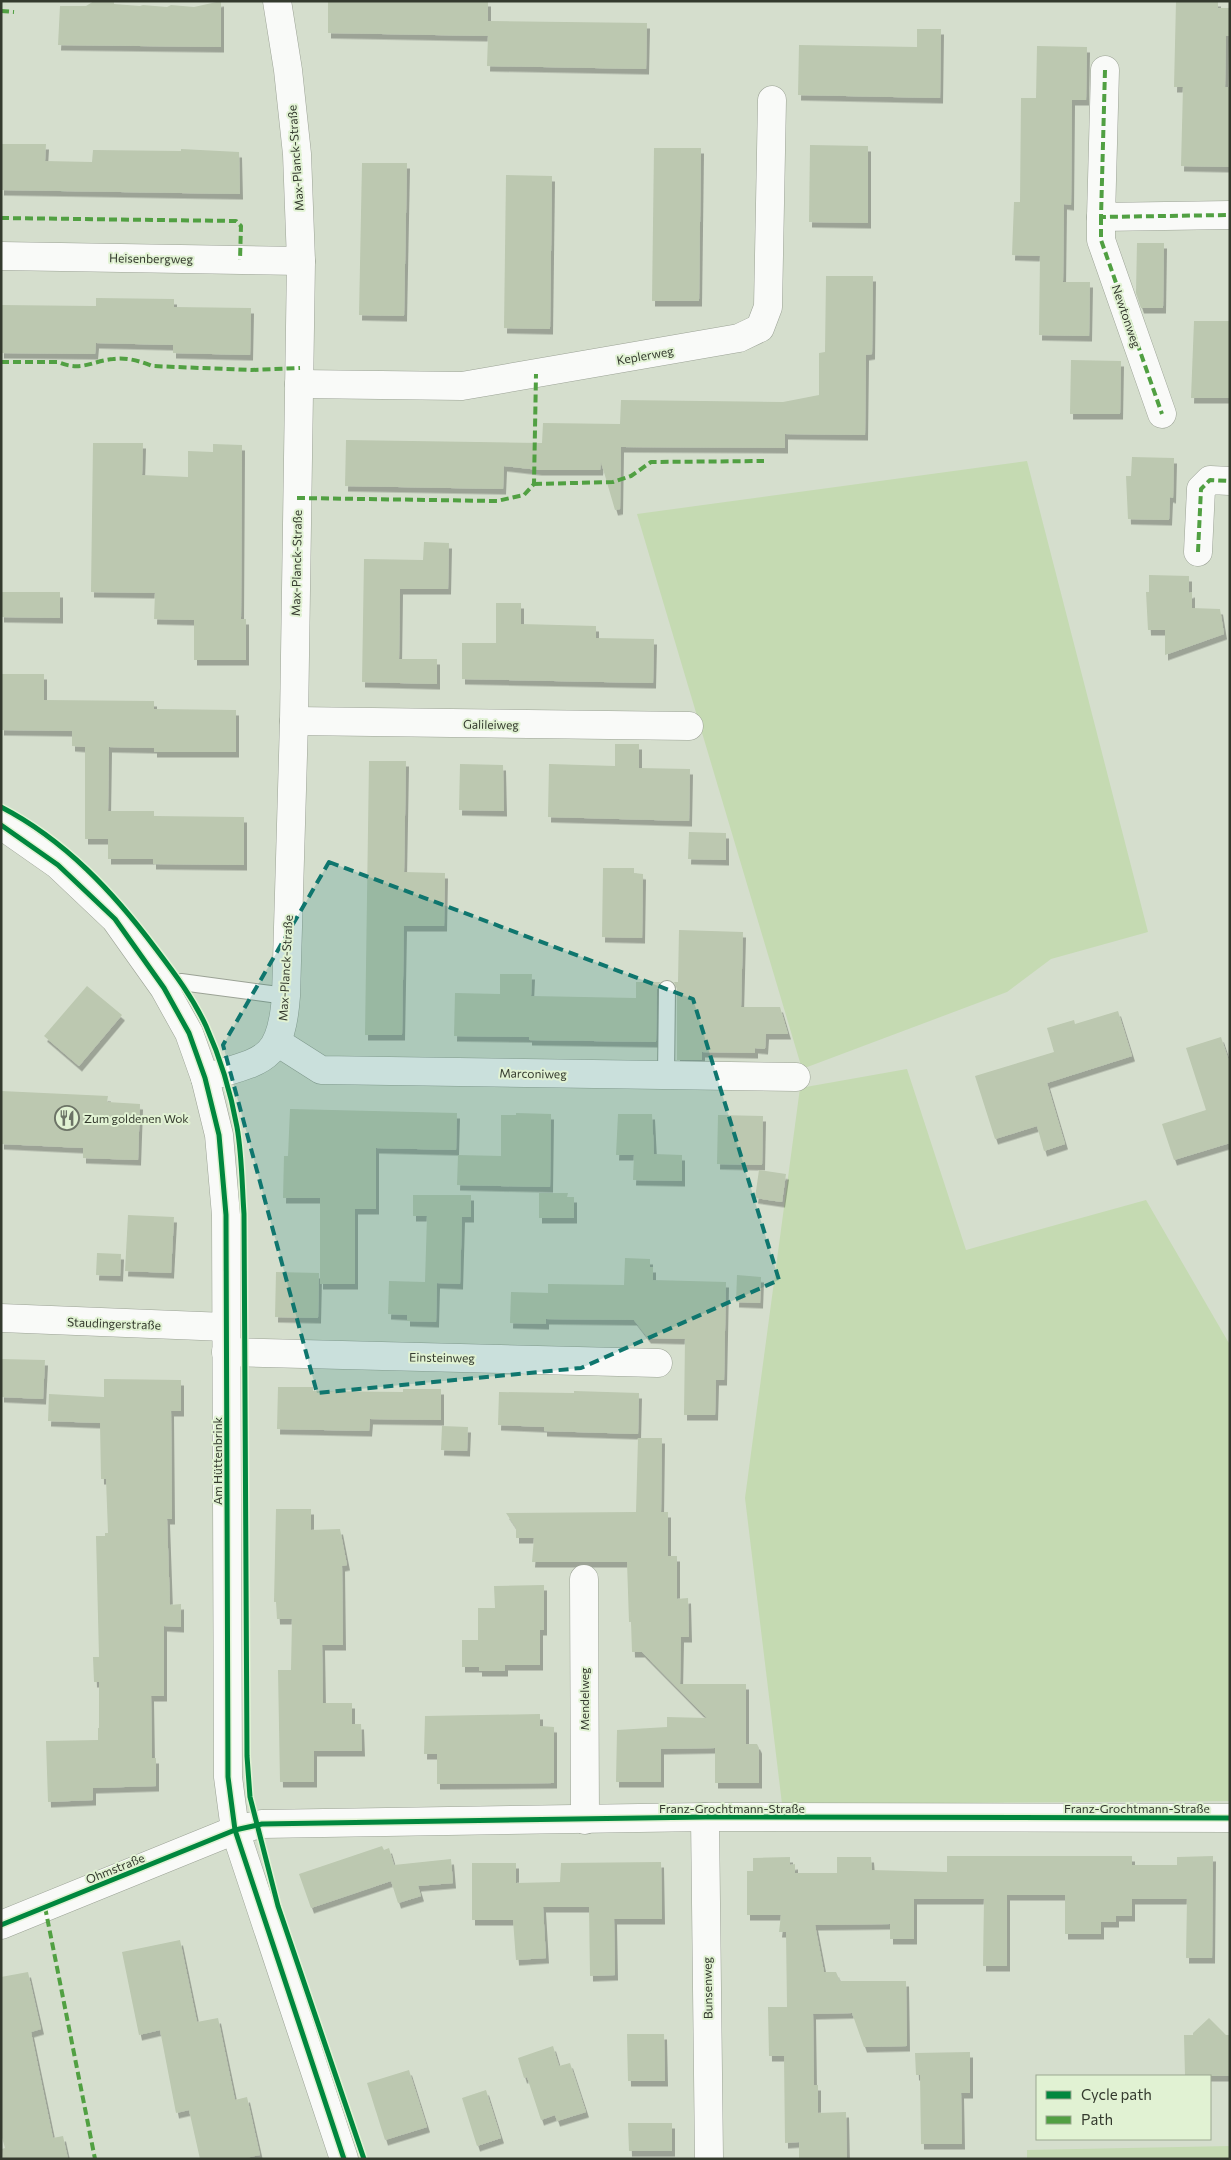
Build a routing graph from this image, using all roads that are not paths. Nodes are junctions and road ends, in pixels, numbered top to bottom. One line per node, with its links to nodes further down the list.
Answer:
1 (277, 1): 7 (street, Max-Planck-Straße)
2 (1105, 70): 5 (street, Newtonweg)
3 (772, 100): 8 (street, Keplerweg)
4 (1230, 215): 5 (street)
5 (1101, 216): 9 (street, Newtonweg)
6 (1, 256): 7 (street, Heisenbergweg)
7 (301, 261): 8 (street, Max-Planck-Straße)
8 (299, 384): 12 (street, Max-Planck-Straße)
9 (1162, 414)
10 (1230, 481): 11 (street)
11 (1198, 552)
12 (294, 722): 13 (street, Galileiweg); 17 (street, Max-Planck-Straße)
13 (689, 726)
14 (1, 826): 15 (street, Am Hüttenbrink)
15 (164, 988): 17 (lane); 20 (street, Am Hüttenbrink)
16 (667, 989): 19 (lane)
17 (286, 996): 18 (street, Max-Planck-Straße)
18 (277, 1042): 19 (street, Marconiweg); 20 (street, Max-Planck-Straße)
19 (666, 1075): 21 (street, Marconiweg)
20 (205, 1078): 23 (street, Am Hüttenbrink)
21 (796, 1078)
22 (1, 1318): 23 (street, Staudingerstraße)
23 (226, 1340): 24 (street, Einsteinweg); 29 (street, Am Hüttenbrink)
24 (658, 1363)
25 (584, 1579): 28 (street, Mendelweg)
26 (705, 1817): 27 (street, Franz-Grochtmann-Straße); 28 (street, Franz-Grochtmann-Straße); 32 (street, Bunsenweg)
27 (1230, 1818)
28 (585, 1820): 29 (street, Franz-Grochtmann-Straße)
29 (236, 1830): 30 (street, Ohmstraße); 31 (street, Am Hüttenbrink)
30 (1, 1925)
31 (344, 2159)
32 (709, 2159)

